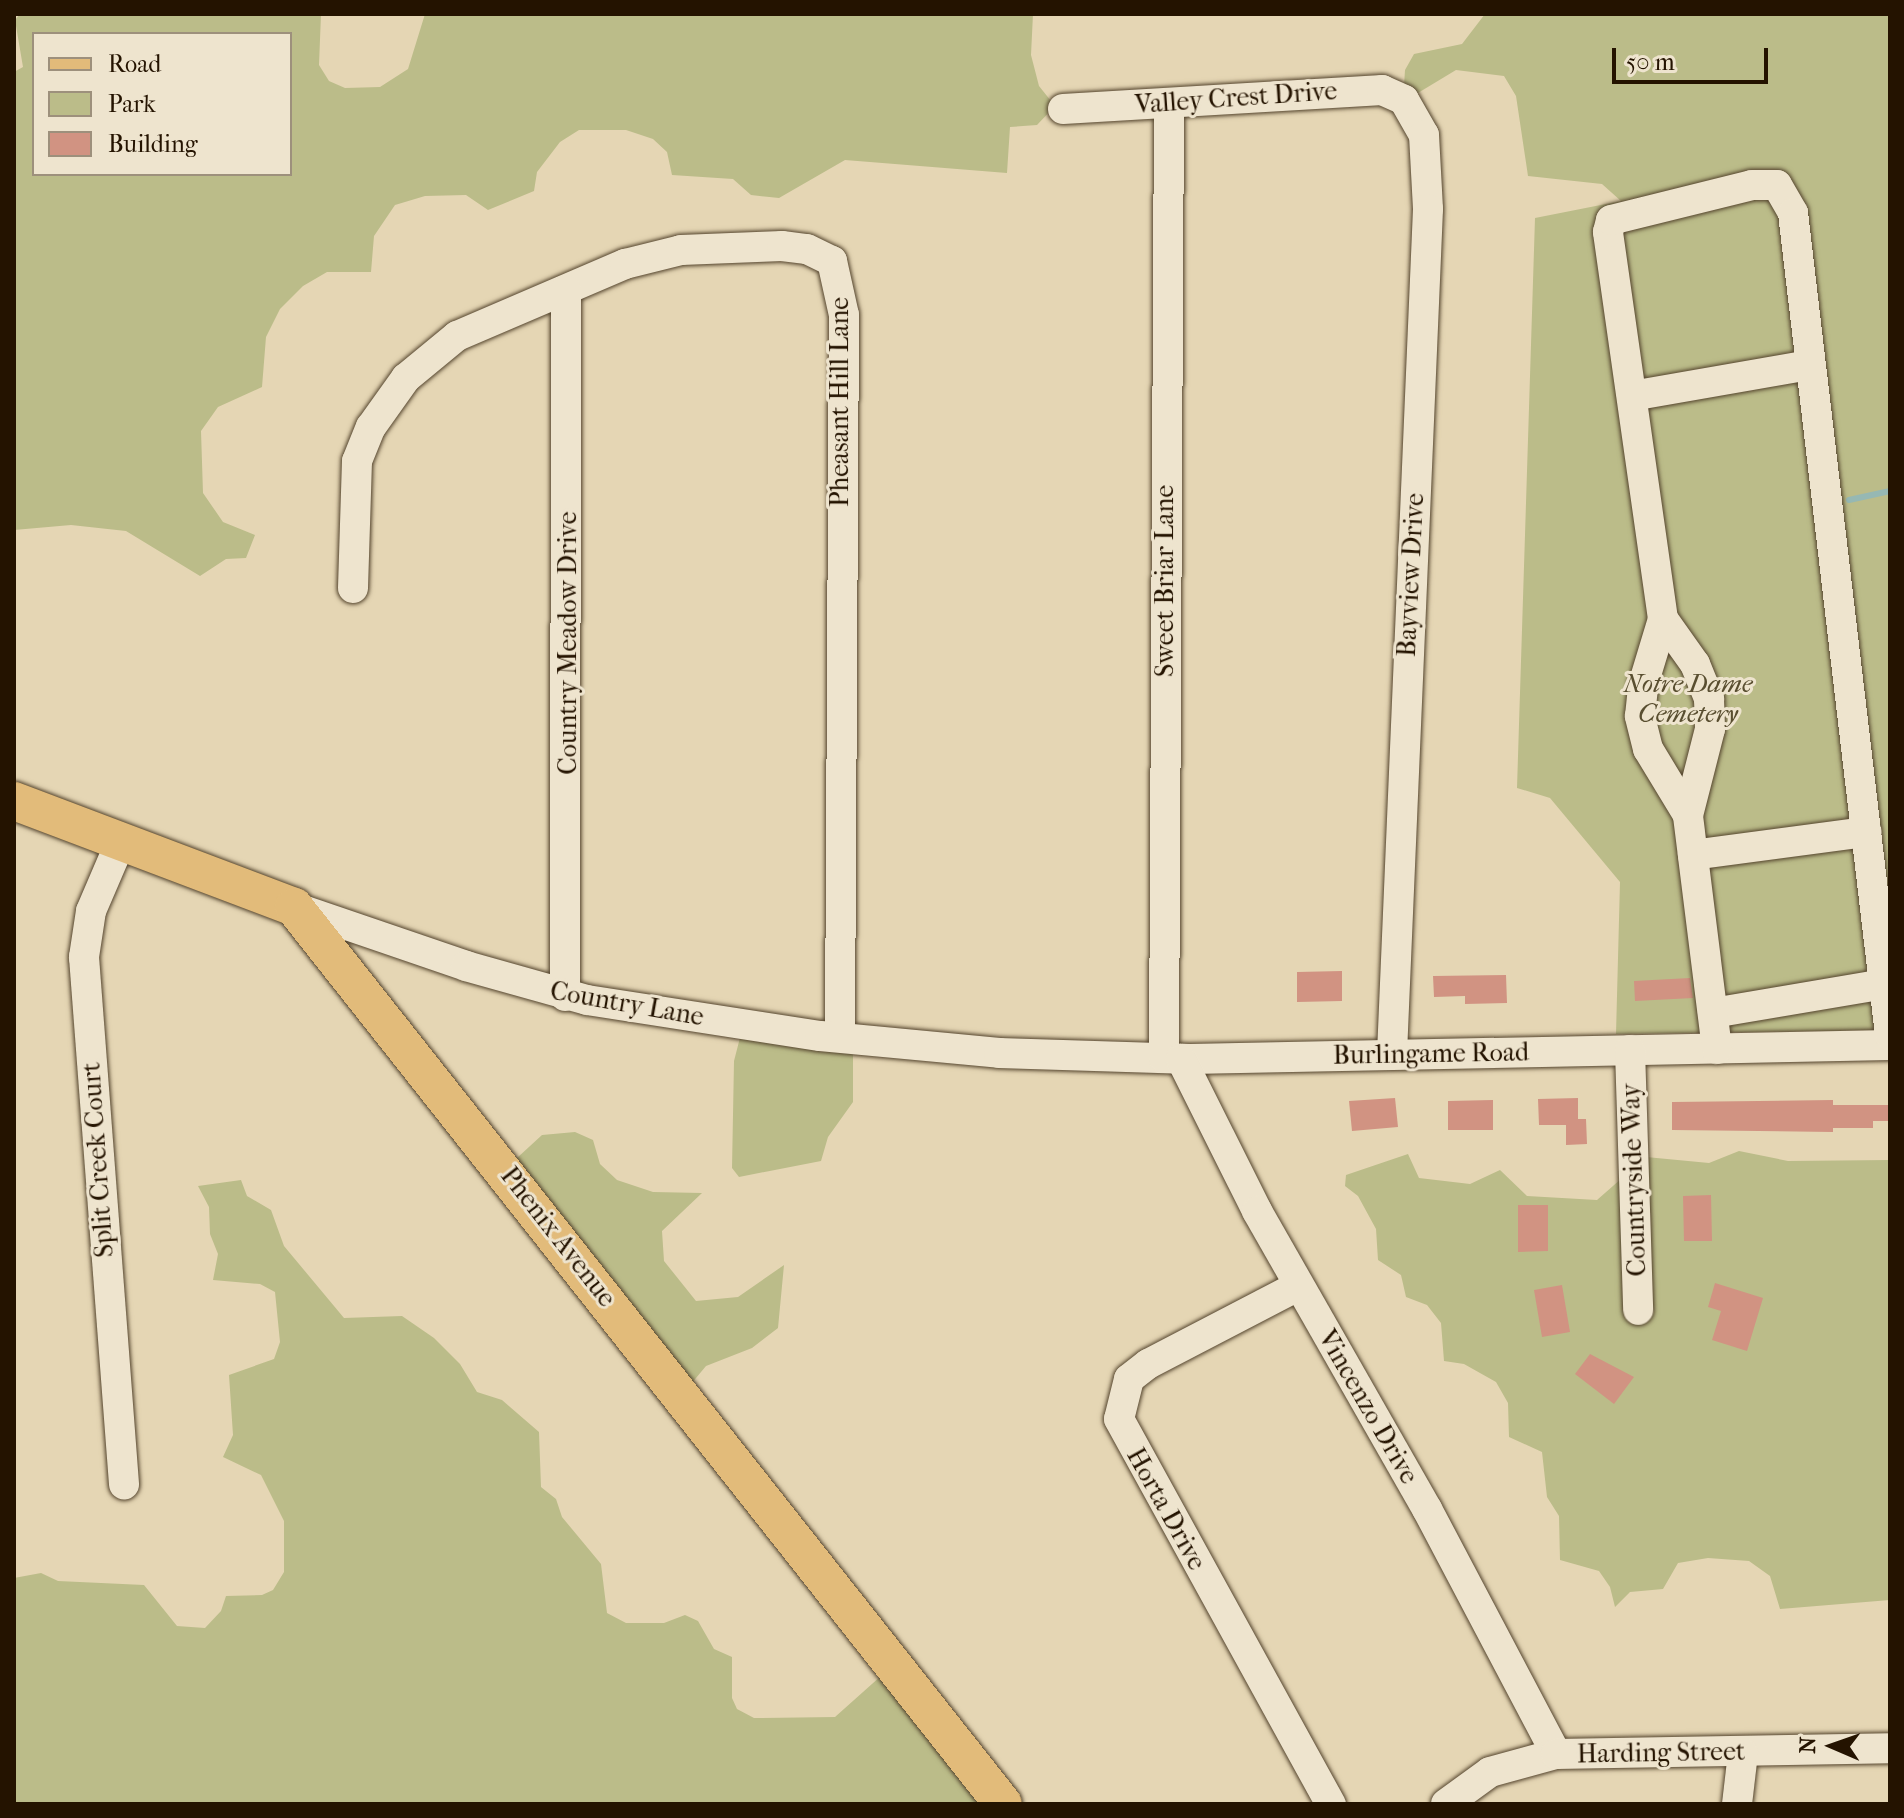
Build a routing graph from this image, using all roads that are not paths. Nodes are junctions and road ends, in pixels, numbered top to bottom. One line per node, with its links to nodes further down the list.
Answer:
1 (1405, 102): 2 (street, Valley Crest Drive); 24 (street, Bayview Drive)
2 (1169, 104): 3 (street, Valley Crest Drive); 25 (street, Sweet Briar Lane)
3 (1063, 109)
4 (566, 290): 7 (street, Pheasant Hill Lane); 16 (street, Country Meadow Drive); 19 (street, Pheasant Hill Lane)
5 (1810, 365): 6 (street); 6 (street); 11 (street)
6 (1632, 396): 8 (street)
7 (353, 588)
8 (1663, 619): 10 (street); 10 (street)
9 (14, 801): 12 (main road)
10 (1688, 815): 13 (street)
11 (1866, 832): 13 (street); 15 (street)
12 (121, 841): 14 (main road); 28 (street, Split Creek Court)
13 (1693, 855): 17 (street)
14 (294, 907): 16 (street, Country Lane); 32 (main road, Phenix Avenue)
15 (1884, 984): 17 (street); 18 (street)
16 (565, 996): 19 (street, Country Lane)
17 (1713, 1013): 21 (street)
18 (1890, 1035)
19 (840, 1037): 22 (street, Country Lane)
20 (1890, 1045): 21 (street, Burlingame Road)
21 (1717, 1049): 23 (street, Burlingame Road)
22 (972, 1050): 25 (street, Burlingame Road)
23 (1630, 1050): 24 (street, Burlingame Road); 27 (street, Countryside Way)
24 (1392, 1054): 25 (street, Burlingame Road)
25 (1172, 1059): 26 (street, Vincenzo Drive)
26 (1298, 1286): 31 (street, Vincenzo Drive); 33 (street, Horta Drive)
27 (1638, 1310)
28 (124, 1484)
29 (1890, 1748): 30 (street, Harding Street)
30 (1743, 1753): 31 (street, Harding Street); 35 (street)
31 (1556, 1754): 34 (street, Harding Street)
32 (1003, 1804)
33 (1331, 1804)
34 (1446, 1804)
35 (1737, 1804)

